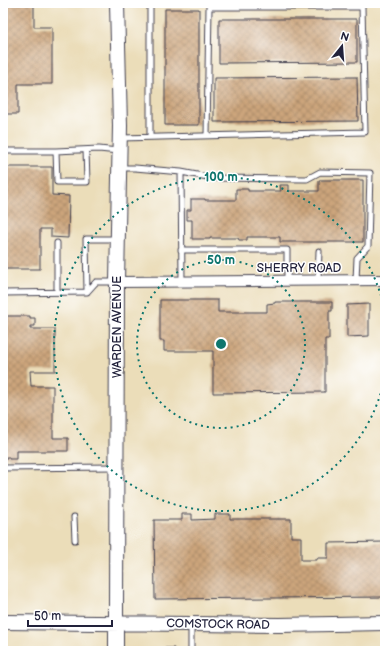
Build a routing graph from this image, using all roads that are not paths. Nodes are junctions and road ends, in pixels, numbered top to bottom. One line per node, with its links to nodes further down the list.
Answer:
1 (117, 3): 6 (main road, WARDEN AVENUE)
2 (150, 3): 5 (lane)
3 (209, 5): 4 (lane); 4 (lane)
4 (207, 136): 5 (lane)
5 (150, 137): 6 (lane)
6 (119, 144): 7 (lane); 10 (main road, WARDEN AVENUE)
7 (86, 150): 9 (lane); 9 (lane)
8 (3, 151): 9 (lane)
9 (56, 151)
10 (119, 168): 11 (lane); 12 (main road, WARDEN AVENUE)
11 (181, 172): 14 (lane); 17 (lane)
12 (117, 239): 21 (main road, WARDEN AVENUE); 23 (lane)
13 (57, 243): 22 (lane)
14 (181, 250): 19 (lane); 20 (lane)
15 (319, 251): 16 (lane)
16 (318, 280): 17 (street, SHERRY ROAD); 20 (street, SHERRY ROAD)
17 (356, 280): 18 (street, SHERRY ROAD)
18 (385, 280)
19 (182, 281): 20 (street, SHERRY ROAD); 21 (street, SHERRY ROAD)
20 (287, 281)
21 (117, 282): 23 (lane); 25 (main road, WARDEN AVENUE)
22 (57, 292): 23 (lane); 24 (lane)
23 (87, 292)
24 (3, 293)
25 (116, 467): 26 (lane); 30 (main road, WARDEN AVENUE)
26 (3, 468)
27 (74, 517): 28 (lane)
28 (75, 540)
29 (3, 622): 30 (main road, COMSTOCK ROAD)
30 (116, 623): 32 (main road, COMSTOCK ROAD); 33 (main road, WARDEN AVENUE)
31 (385, 623): 32 (main road, COMSTOCK ROAD)
32 (191, 624): 34 (lane)
33 (116, 651)
34 (191, 651)

